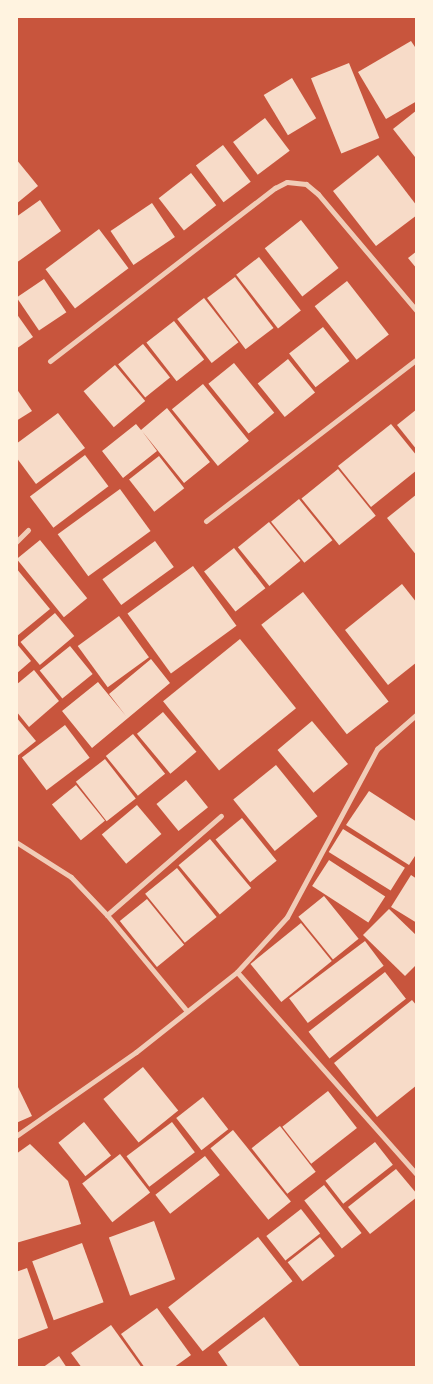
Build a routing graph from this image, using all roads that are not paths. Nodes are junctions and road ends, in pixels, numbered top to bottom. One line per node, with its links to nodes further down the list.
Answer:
1 (417, 312): 3 (street)
2 (417, 359): 4 (street)
3 (50, 361)
4 (206, 521)
5 (28, 530): 6 (street)
6 (16, 542)
7 (417, 714): 11 (street)
8 (221, 816): 10 (street)
9 (16, 842): 10 (street)
10 (107, 915): 12 (street)
11 (237, 972): 12 (street); 14 (street)
12 (187, 1011): 13 (street)
13 (16, 1136)
14 (417, 1175)

